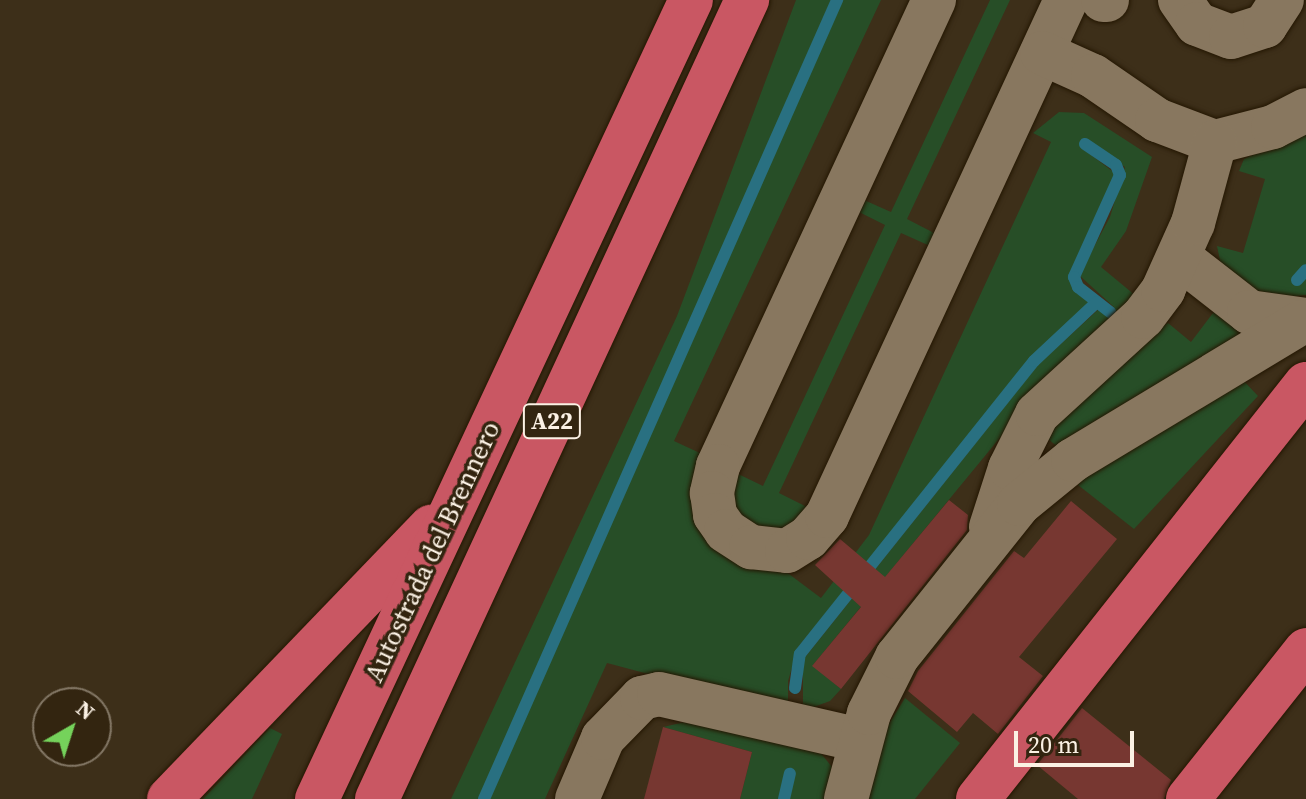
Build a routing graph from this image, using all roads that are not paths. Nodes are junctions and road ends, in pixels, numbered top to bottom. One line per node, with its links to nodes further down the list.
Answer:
1 (691, 0): 13 (highway, Autostrada del Brennero / A22)
2 (747, 0): 19 (highway, Autostrada del Brennero / A22)
3 (934, 0): 7 (lane)
4 (1066, 0): 7 (lane)
5 (1180, 0): 6 (lane)
6 (1282, 0)
7 (1042, 53): 9 (lane)
8 (1306, 110): 9 (lane)
9 (1215, 142): 10 (lane)
10 (1180, 258): 11 (lane); 14 (lane)
11 (1304, 321): 14 (lane)
12 (1306, 384): 22 (highway)
13 (457, 499): 17 (highway); 18 (highway, Autostrada del Brennero / A22)
14 (987, 541): 16 (lane)
15 (1306, 650): 23 (highway)
16 (860, 740): 20 (lane); 21 (lane)
17 (169, 799)
18 (317, 799)
19 (377, 799)
20 (577, 799)
21 (846, 799)
22 (978, 799)
23 (1188, 799)

